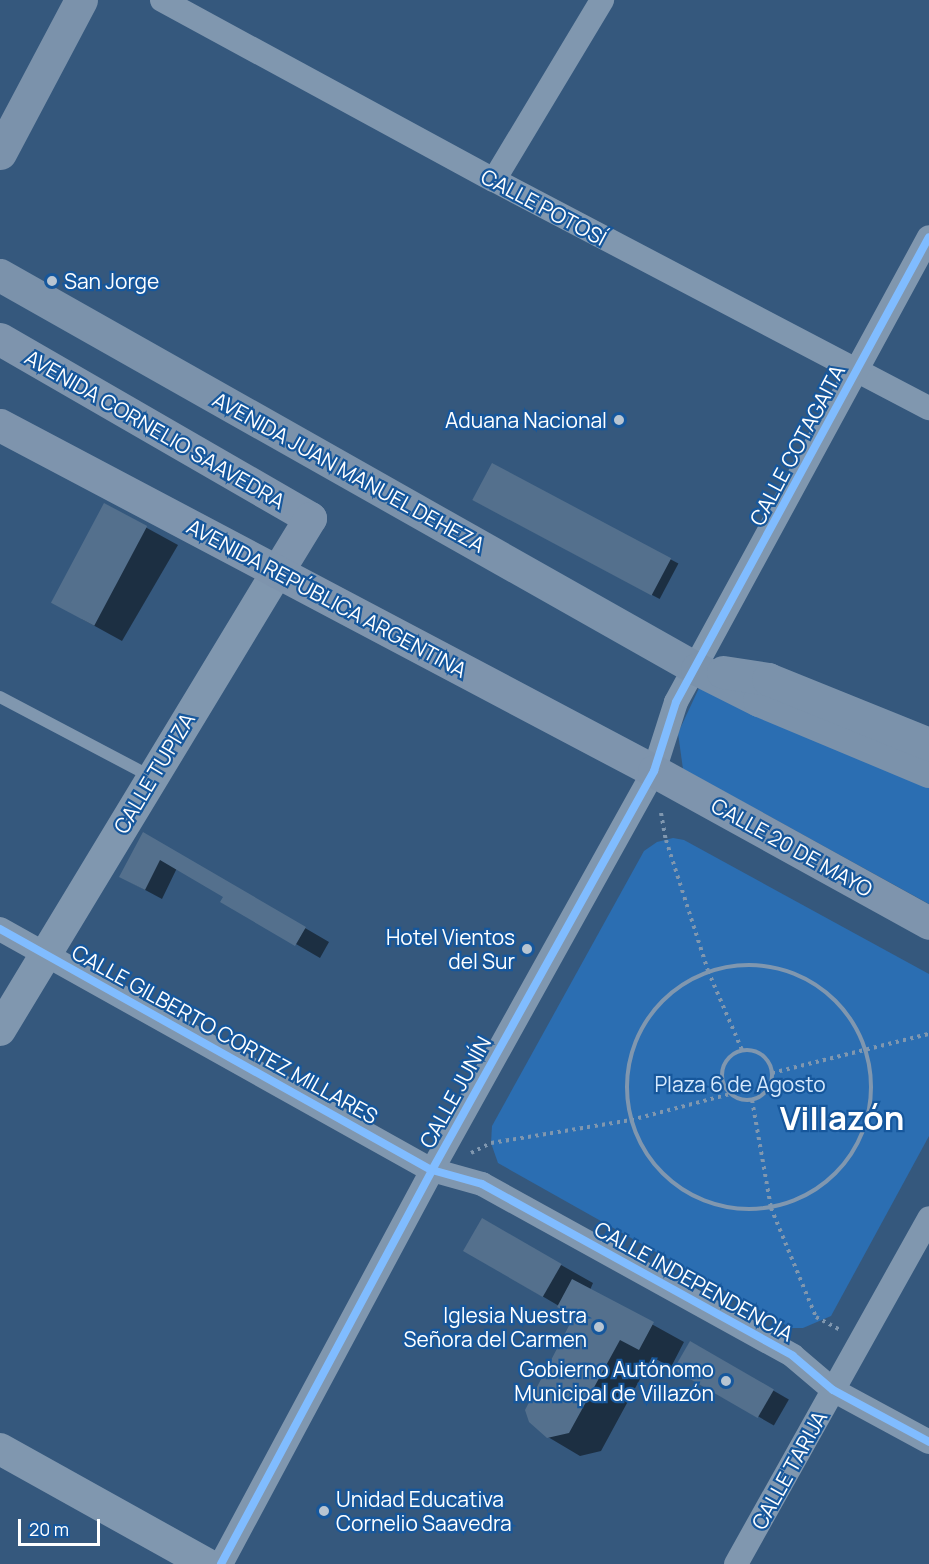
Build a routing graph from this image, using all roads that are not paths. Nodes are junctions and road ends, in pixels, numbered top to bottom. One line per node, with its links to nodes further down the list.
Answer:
1 (81, 0): 4 (main road)
2 (162, 0): 5 (street, CALLE POTOSÍ)
3 (602, 0): 5 (street)
4 (0, 153)
5 (494, 180): 9 (street, CALLE POTOSÍ)
6 (929, 237): 9 (street, CALLE COTAGAITA)
7 (0, 276): 14 (main road, AVENIDA JUAN MANUEL DEHEZA)
8 (0, 339): 12 (highway, AVENIDA CORNELIO SAAVEDRA)
9 (857, 371): 10 (street, CALLE POTOSÍ); 14 (street, CALLE COTAGAITA)
10 (929, 408)
11 (0, 425): 13 (highway, AVENIDA REPÚBLICA ARGENTINA)
12 (310, 518): 13 (highway, CALLE TUPIZA)
13 (277, 572): 17 (highway, AVENIDA REPÚBLICA ARGENTINA); 19 (street, CALLE TUPIZA)
14 (697, 669): 16 (main road, AVENIDA JUAN MANUEL DEHEZA); 17 (street, CALLE JUNÍN); 18 (main road, AVENIDA JUAN MANUEL DEHEZA)
15 (0, 696): 19 (lane)
16 (929, 744)
17 (654, 771): 20 (highway, CALLE 20 DE MAYO); 24 (street, CALLE JUNÍN)
18 (929, 771)
19 (152, 777): 22 (street, CALLE TUPIZA)
20 (929, 923)
21 (0, 929): 22 (street, CALLE GILBERTO CORTEZ MILLARES)
22 (45, 953): 23 (street, CALLE TUPIZA); 24 (street, CALLE GILBERTO CORTEZ MILLARES)
23 (0, 1030)
24 (432, 1170): 26 (street, CALLE INDEPENDENCIA); 30 (street, CALLE JUNÍN)
25 (929, 1218): 26 (street, CALLE TARIJA)
26 (833, 1390): 27 (street, CALLE INDEPENDENCIA); 31 (street, CALLE TARIJA)
27 (929, 1442)
28 (0, 1449): 29 (street)
29 (207, 1564)
30 (221, 1564)
31 (736, 1564)

